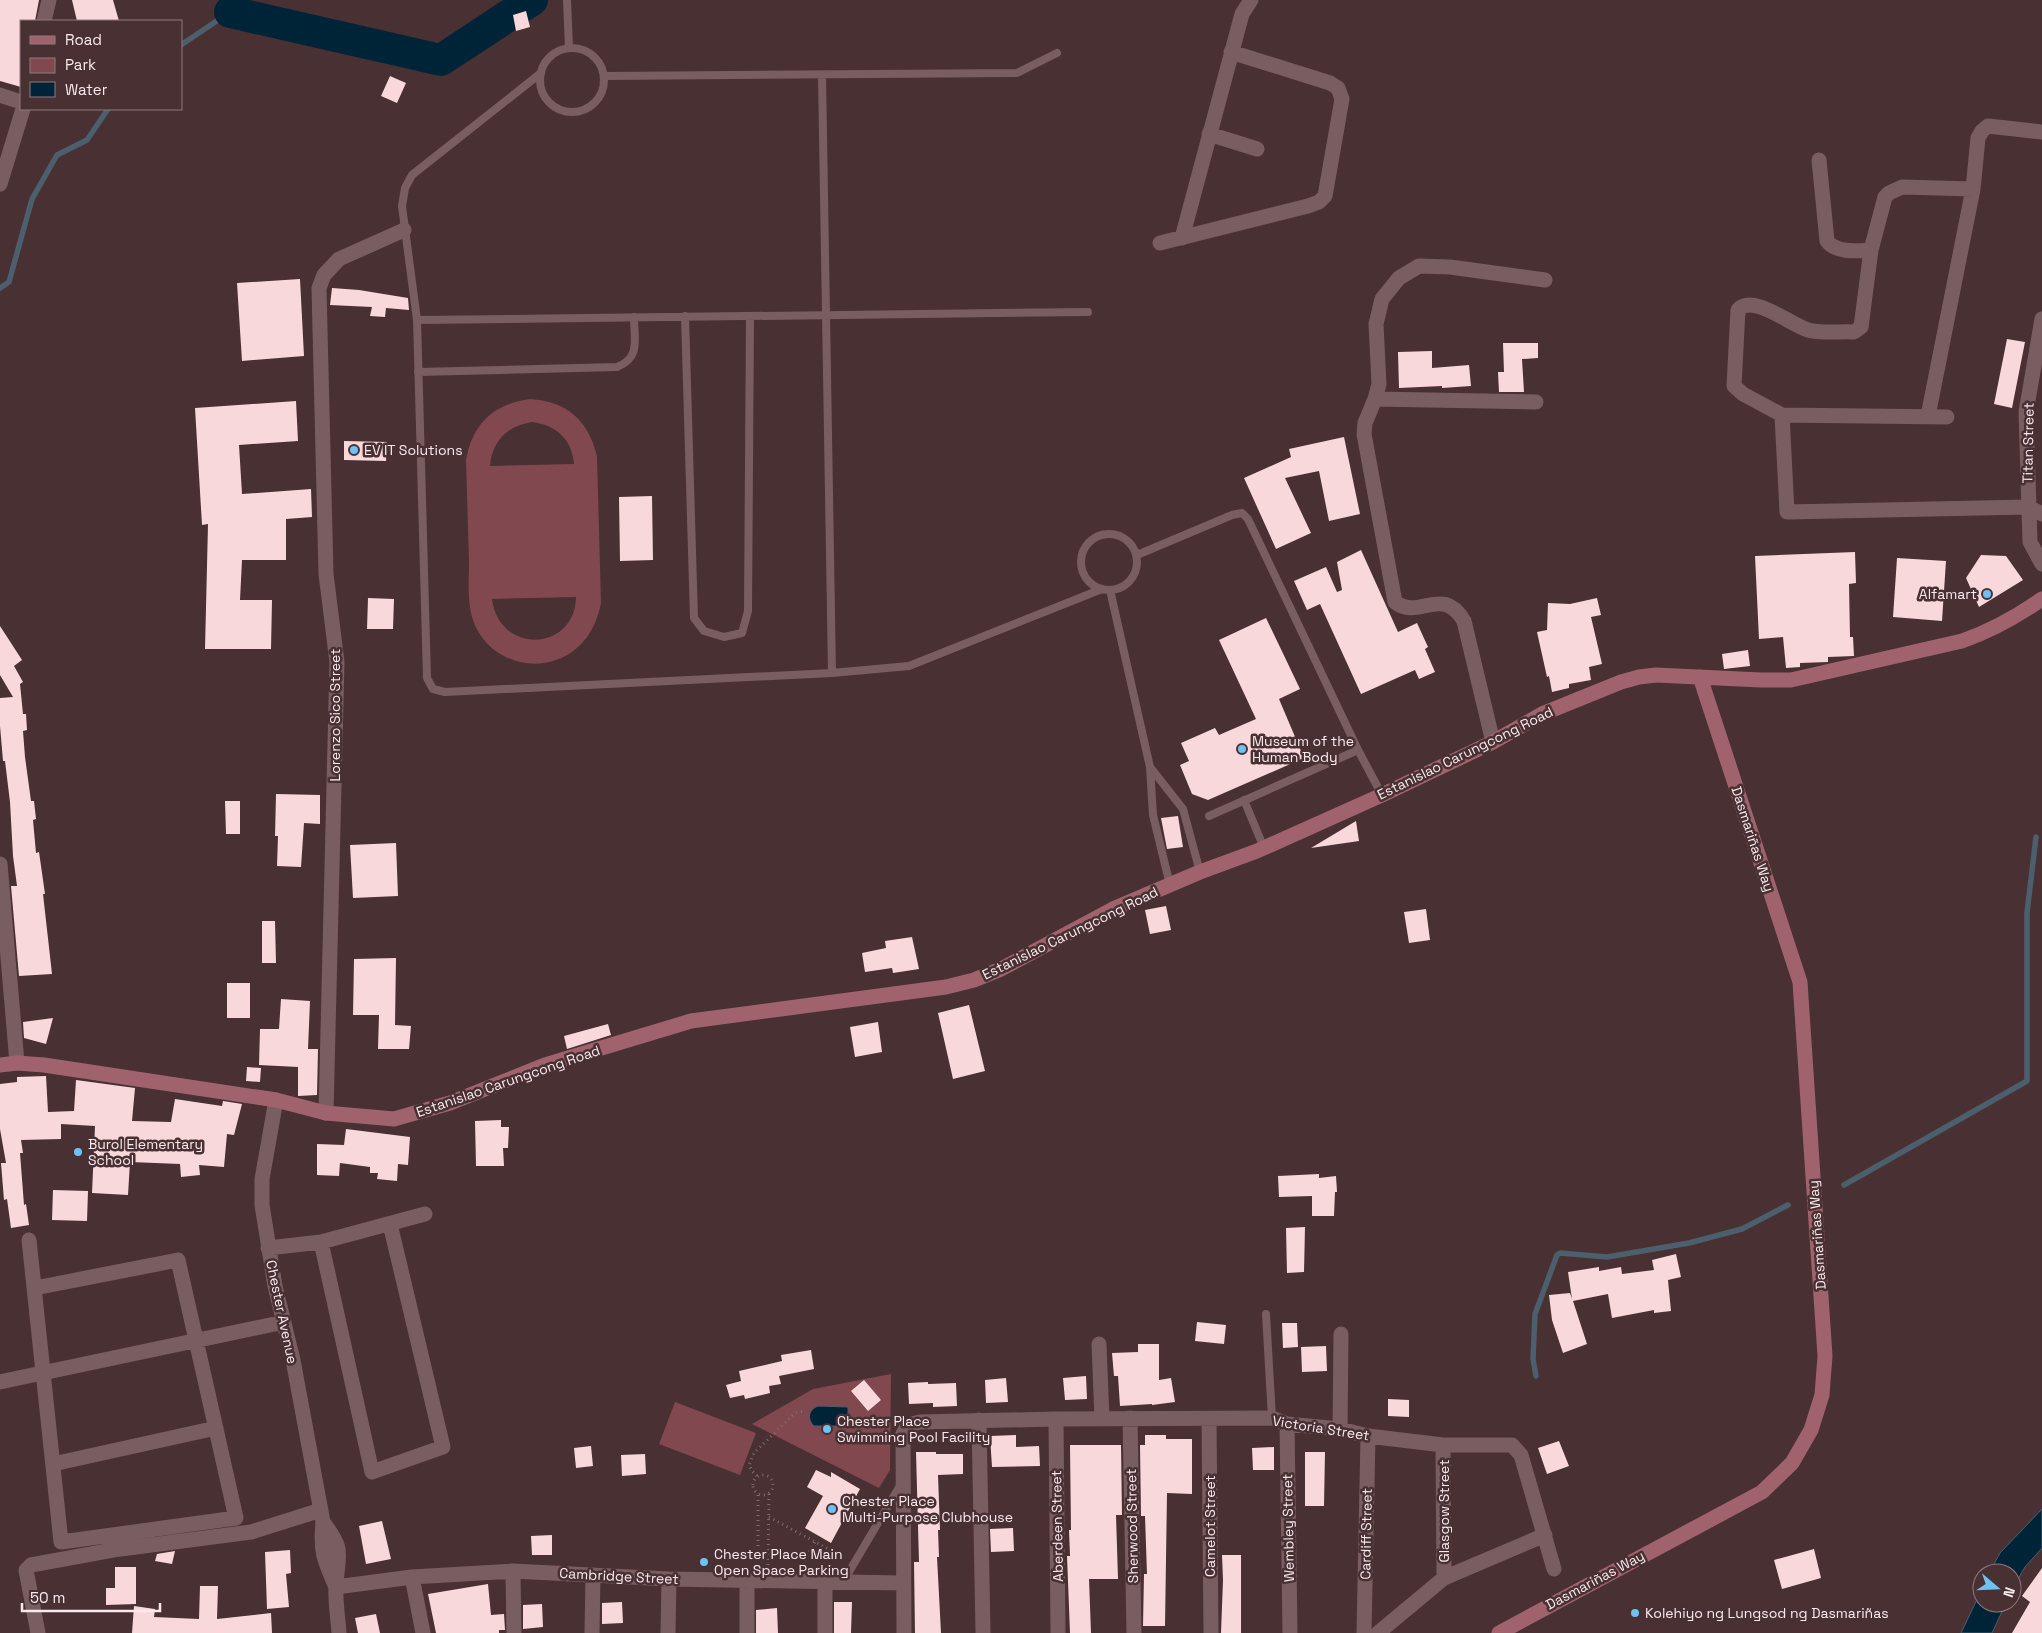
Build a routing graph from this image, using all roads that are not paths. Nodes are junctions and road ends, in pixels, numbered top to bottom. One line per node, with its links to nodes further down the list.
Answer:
1 (49, 0): 4 (street)
2 (1251, 0): 6 (street)
3 (567, 2): 5 (lane)
4 (44, 20)
5 (569, 48): 8 (lane); 10 (lane)
6 (1231, 52): 15 (street); 21 (street)
7 (1057, 53): 9 (lane)
8 (541, 73): 10 (lane); 20 (lane)
9 (822, 75): 10 (lane); 26 (lane)
10 (604, 76)
11 (0, 95): 12 (street)
12 (20, 102)
13 (23, 110): 18 (street)
14 (2042, 132): 19 (street)
15 (1209, 134): 16 (street); 21 (street)
16 (1257, 149)
17 (1818, 160): 23 (street)
18 (0, 184)
19 (1973, 189): 23 (street); 37 (street)
20 (404, 230): 31 (lane); 61 (street, Lorenzo Sico Street)
21 (1182, 238): 22 (street)
22 (1160, 244)
23 (1871, 250): 36 (street)
24 (1545, 280): 33 (street)
25 (1088, 312): 26 (lane)
26 (825, 315): 28 (lane); 45 (lane)
27 (685, 316): 28 (lane); 28 (lane); 29 (lane)
28 (750, 316)
29 (634, 317): 31 (lane); 32 (lane)
30 (2042, 319): 35 (street, Titan Street)
31 (416, 320): 32 (lane)
32 (418, 372): 45 (lane)
33 (1375, 399): 34 (street); 47 (street)
34 (1536, 402)
35 (2035, 406): 39 (street, Titan Street)
36 (1782, 415): 37 (street); 39 (street)
37 (1928, 416): 38 (street)
38 (1947, 417)
39 (2028, 507): 40 (street); 42 (street, Titan Street)
40 (2042, 514)
41 (1137, 555): 43 (lane); 43 (lane); 48 (lane)
42 (2042, 564)
43 (1106, 590): 45 (lane); 49 (lane)
44 (2042, 599): 46 (street, Estanislao Carungcong Road)
45 (832, 673)
46 (1700, 678): 47 (street, Estanislao Carungcong Road); 117 (street, Dasmariñas Way)
47 (1493, 742): 50 (street, Estanislao Carungcong Road)
48 (1358, 750): 50 (lane); 51 (lane)
49 (1150, 767): 55 (lane); 56 (lane)
50 (1382, 795): 53 (street, Estanislao Carungcong Road)
51 (1244, 800): 52 (lane); 53 (lane)
52 (1209, 816)
53 (1264, 848): 55 (street, Estanislao Carungcong Road)
54 (0, 864): 57 (street)
55 (1200, 872): 56 (street, Estanislao Carungcong Road)
56 (1170, 885): 61 (street, Estanislao Carungcong Road)
57 (5, 997): 58 (street)
58 (17, 1063): 59 (street, Estanislao Carungcong Road); 60 (street, Estanislao Carungcong Road)
59 (0, 1065)
60 (276, 1100): 61 (street, Estanislao Carungcong Road); 66 (street, Chester Avenue)
61 (326, 1113)
62 (425, 1214): 63 (street)
63 (390, 1224): 65 (street); 65 (street)
64 (29, 1240): 67 (street)
65 (320, 1242): 66 (street)
66 (268, 1248): 69 (street, Chester Avenue)
67 (35, 1288): 71 (street); 73 (street)
68 (1266, 1314): 76 (lane)
69 (284, 1322): 71 (street); 88 (street, Chester Avenue)
70 (1341, 1334): 83 (street)
71 (196, 1340): 73 (street); 82 (street)
72 (1099, 1344): 78 (street)
73 (43, 1374): 74 (street); 86 (street)
74 (0, 1382)
75 (1130, 1418): 78 (street, Victoria Street); 79 (street, Victoria Street); 112 (street, Sherwood Street)
76 (1272, 1418): 79 (street, Victoria Street); 81 (street, Victoria Street)
77 (1056, 1419): 78 (street, Victoria Street); 80 (street, Victoria Street); 111 (street, Aberdeen Street)
78 (1102, 1419)
79 (1209, 1419): 113 (street, Camelot Street)
80 (979, 1420): 87 (street, Victoria Street); 110 (street)
81 (1287, 1424): 83 (street, Victoria Street); 114 (street, Wembley Street)
82 (216, 1428): 86 (street); 86 (street)
83 (1340, 1429): 84 (street, Victoria Street)
84 (1368, 1436): 85 (street, Victoria Street); 115 (street, Cardiff Street)
85 (1443, 1445): 89 (street, Victoria Street); 95 (street, Glasgow Street)
86 (53, 1464)
87 (903, 1480): 98 (lane); 99 (street)
88 (322, 1516): 100 (street, Chester Avenue); 101 (street)
89 (1545, 1536): 90 (street, Victoria Street); 95 (street)
90 (1554, 1568)
91 (513, 1570): 92 (street, Cambridge Street); 94 (street, Cambridge Street); 104 (street)
92 (593, 1575): 96 (street, Cambridge Street); 105 (street)
93 (753, 1575): 96 (street, Cambridge Street); 97 (street, Cambridge Street); 107 (street)
94 (412, 1577): 100 (street, Cambridge Street); 103 (street)
95 (1444, 1578): 116 (street)
96 (669, 1579): 106 (street)
97 (825, 1582): 98 (street, Cambridge Street); 108 (street)
98 (843, 1582): 99 (street, Cambridge Street)
99 (903, 1583): 109 (street)
100 (336, 1587): 102 (street, Chester Avenue)
101 (38, 1633)
102 (338, 1633)
103 (423, 1633)
104 (514, 1633)
105 (592, 1633)
106 (668, 1633)
107 (747, 1633)
108 (825, 1633)
109 (904, 1633)
110 (983, 1633)
111 (1058, 1633)
112 (1134, 1633)
113 (1211, 1633)
114 (1290, 1633)
115 (1364, 1633)
116 (1378, 1633)
117 (1499, 1633)

